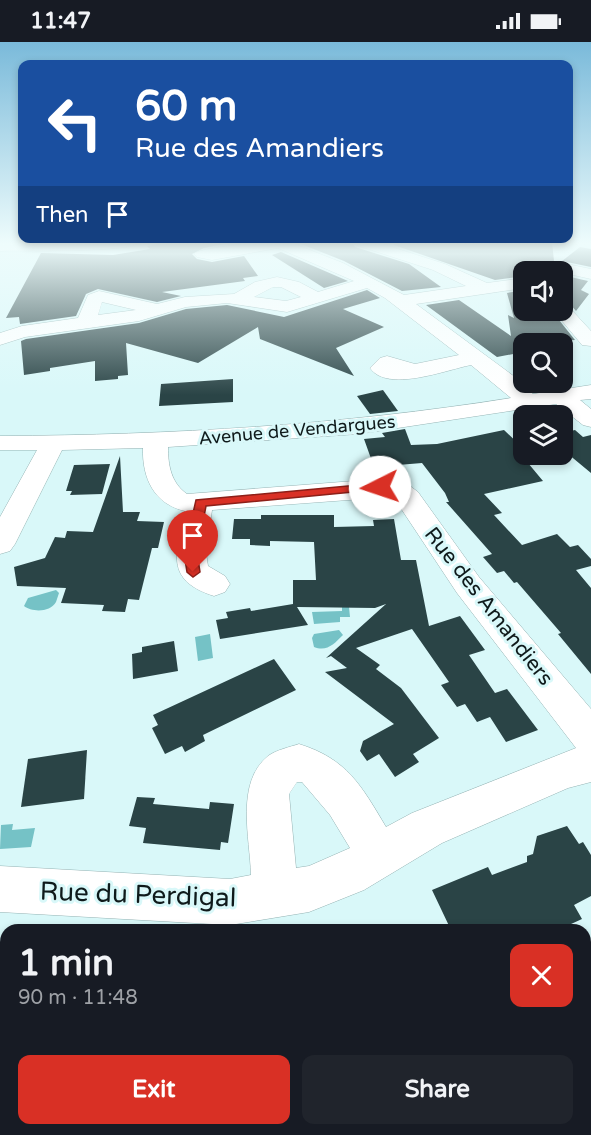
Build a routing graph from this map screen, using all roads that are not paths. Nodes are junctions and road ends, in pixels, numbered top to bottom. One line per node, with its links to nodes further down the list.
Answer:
1 (249, 293): 7 (street)
2 (307, 293): 6 (street)
3 (333, 293): 6 (street)
4 (387, 293): 8 (street)
5 (457, 293): 8 (street)
6 (316, 298): 7 (street)
7 (238, 300): 10 (street)
8 (400, 301): 12 (street)
9 (572, 321): 11 (street)
10 (0, 339)
11 (589, 341)
12 (474, 358): 13 (street); 16 (street)
13 (414, 371)
14 (591, 392): 15 (street, Avenue de Vendargues)
15 (561, 397): 16 (street, Avenue de Vendargues); 17 (street)
16 (528, 402): 18 (street, Avenue de Vendargues)
17 (591, 420)
18 (157, 440): 20 (street, Avenue de Vendargues); 21 (street, Rue des Amandiers)
19 (0, 443): 20 (street, Avenue de Vendargues)
20 (53, 443): 22 (street)
21 (200, 502): 23 (street); 24 (street, Rue des Amandiers)
22 (0, 544)
23 (213, 584)
24 (591, 737)
25 (591, 763): 26 (street, Rue du Perdigal)
26 (378, 856): 28 (street, Rue du Perdigal); 28 (street)
27 (0, 889): 28 (street, Rue du Perdigal)
28 (275, 894)

